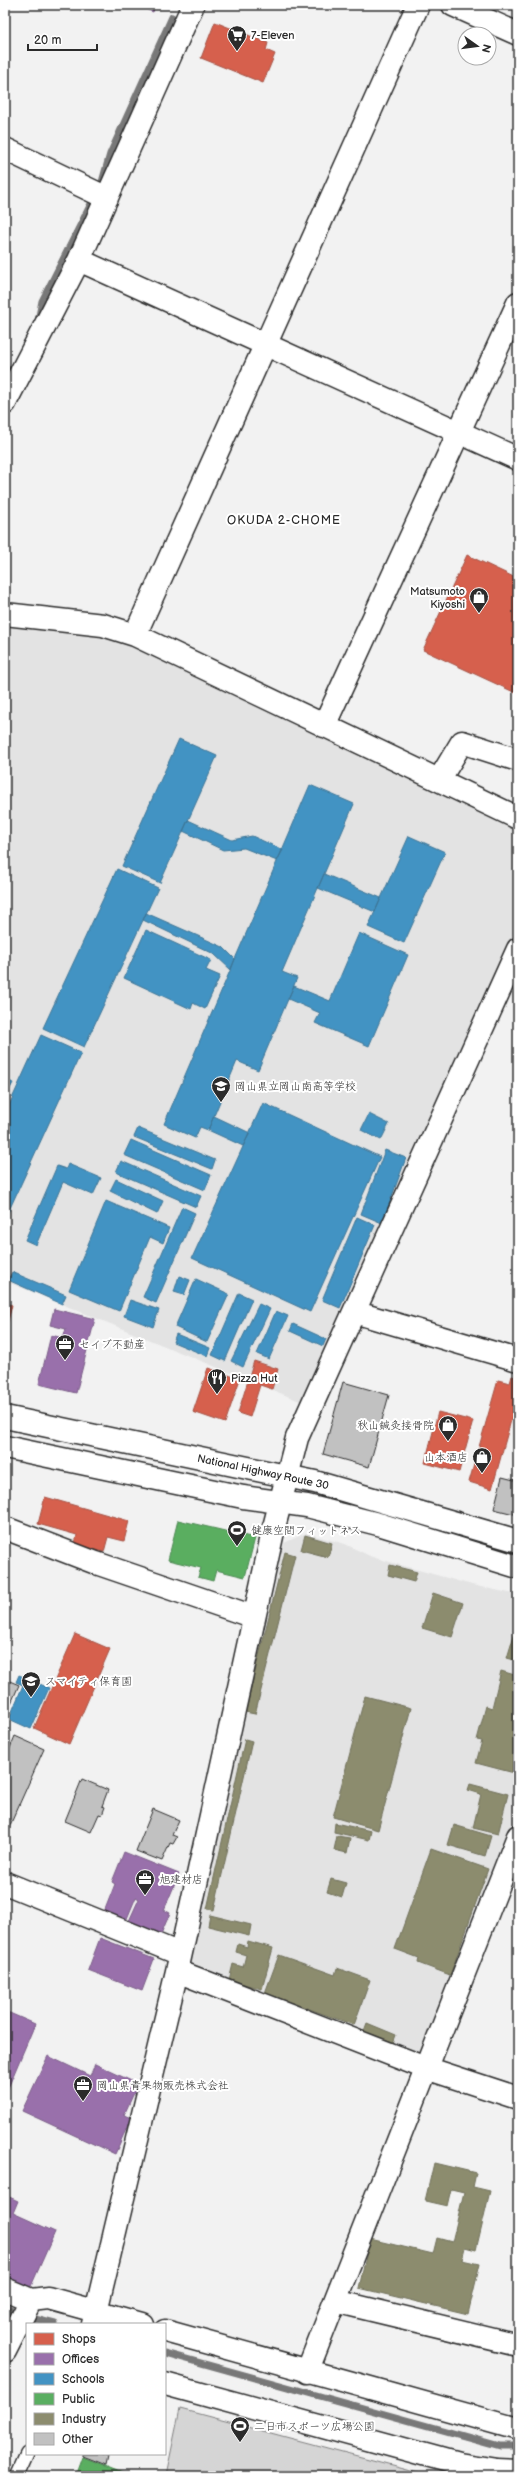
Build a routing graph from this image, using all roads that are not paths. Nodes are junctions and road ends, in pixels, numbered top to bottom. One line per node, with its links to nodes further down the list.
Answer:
1 (193, 5): 6 (main road)
2 (418, 5): 9 (main road)
3 (453, 5): 4 (main road)
4 (518, 34)
5 (5, 149): 6 (main road)
6 (99, 195): 7 (main road)
7 (79, 260): 9 (main road); 10 (main road)
8 (518, 303): 11 (main road)
9 (266, 344): 11 (main road); 14 (main road)
10 (5, 404)
11 (459, 432): 12 (main road); 15 (main road)
12 (518, 458)
13 (5, 614): 14 (main road)
14 (135, 635): 15 (main road)
15 (324, 726): 17 (main road)
16 (518, 760): 17 (main road)
17 (439, 780): 18 (main road)
18 (518, 818)
19 (518, 949): 20 (main road)
20 (354, 1312): 21 (main road); 24 (main road)
21 (517, 1357)
22 (5, 1417): 24 (main road, National Highway Route 30)
23 (5, 1447): 25 (main road)
24 (287, 1477): 25 (main road); 27 (main road, National Highway Route 30)
25 (280, 1502): 28 (main road); 29 (main road)
26 (5, 1528): 29 (main road)
27 (518, 1541)
28 (518, 1567)
29 (254, 1617): 32 (main road)
30 (518, 1836): 33 (main road)
31 (5, 1883): 32 (main road)
32 (178, 1962): 33 (main road); 38 (main road)
33 (426, 2068): 34 (main road); 36 (main road)
34 (518, 2098)
35 (5, 2290): 37 (main road)
36 (335, 2301): 41 (main road); 43 (main road)
37 (27, 2310): 38 (main road); 42 (main road)
38 (94, 2318): 39 (main road)
39 (134, 2323)
40 (166, 2331): 43 (main road)
41 (518, 2345)
42 (5, 2351)
43 (307, 2372): 45 (main road)
44 (166, 2384): 47 (main road)
45 (518, 2429)
46 (27, 2455): 48 (lane)
47 (518, 2471)
48 (17, 2476)

